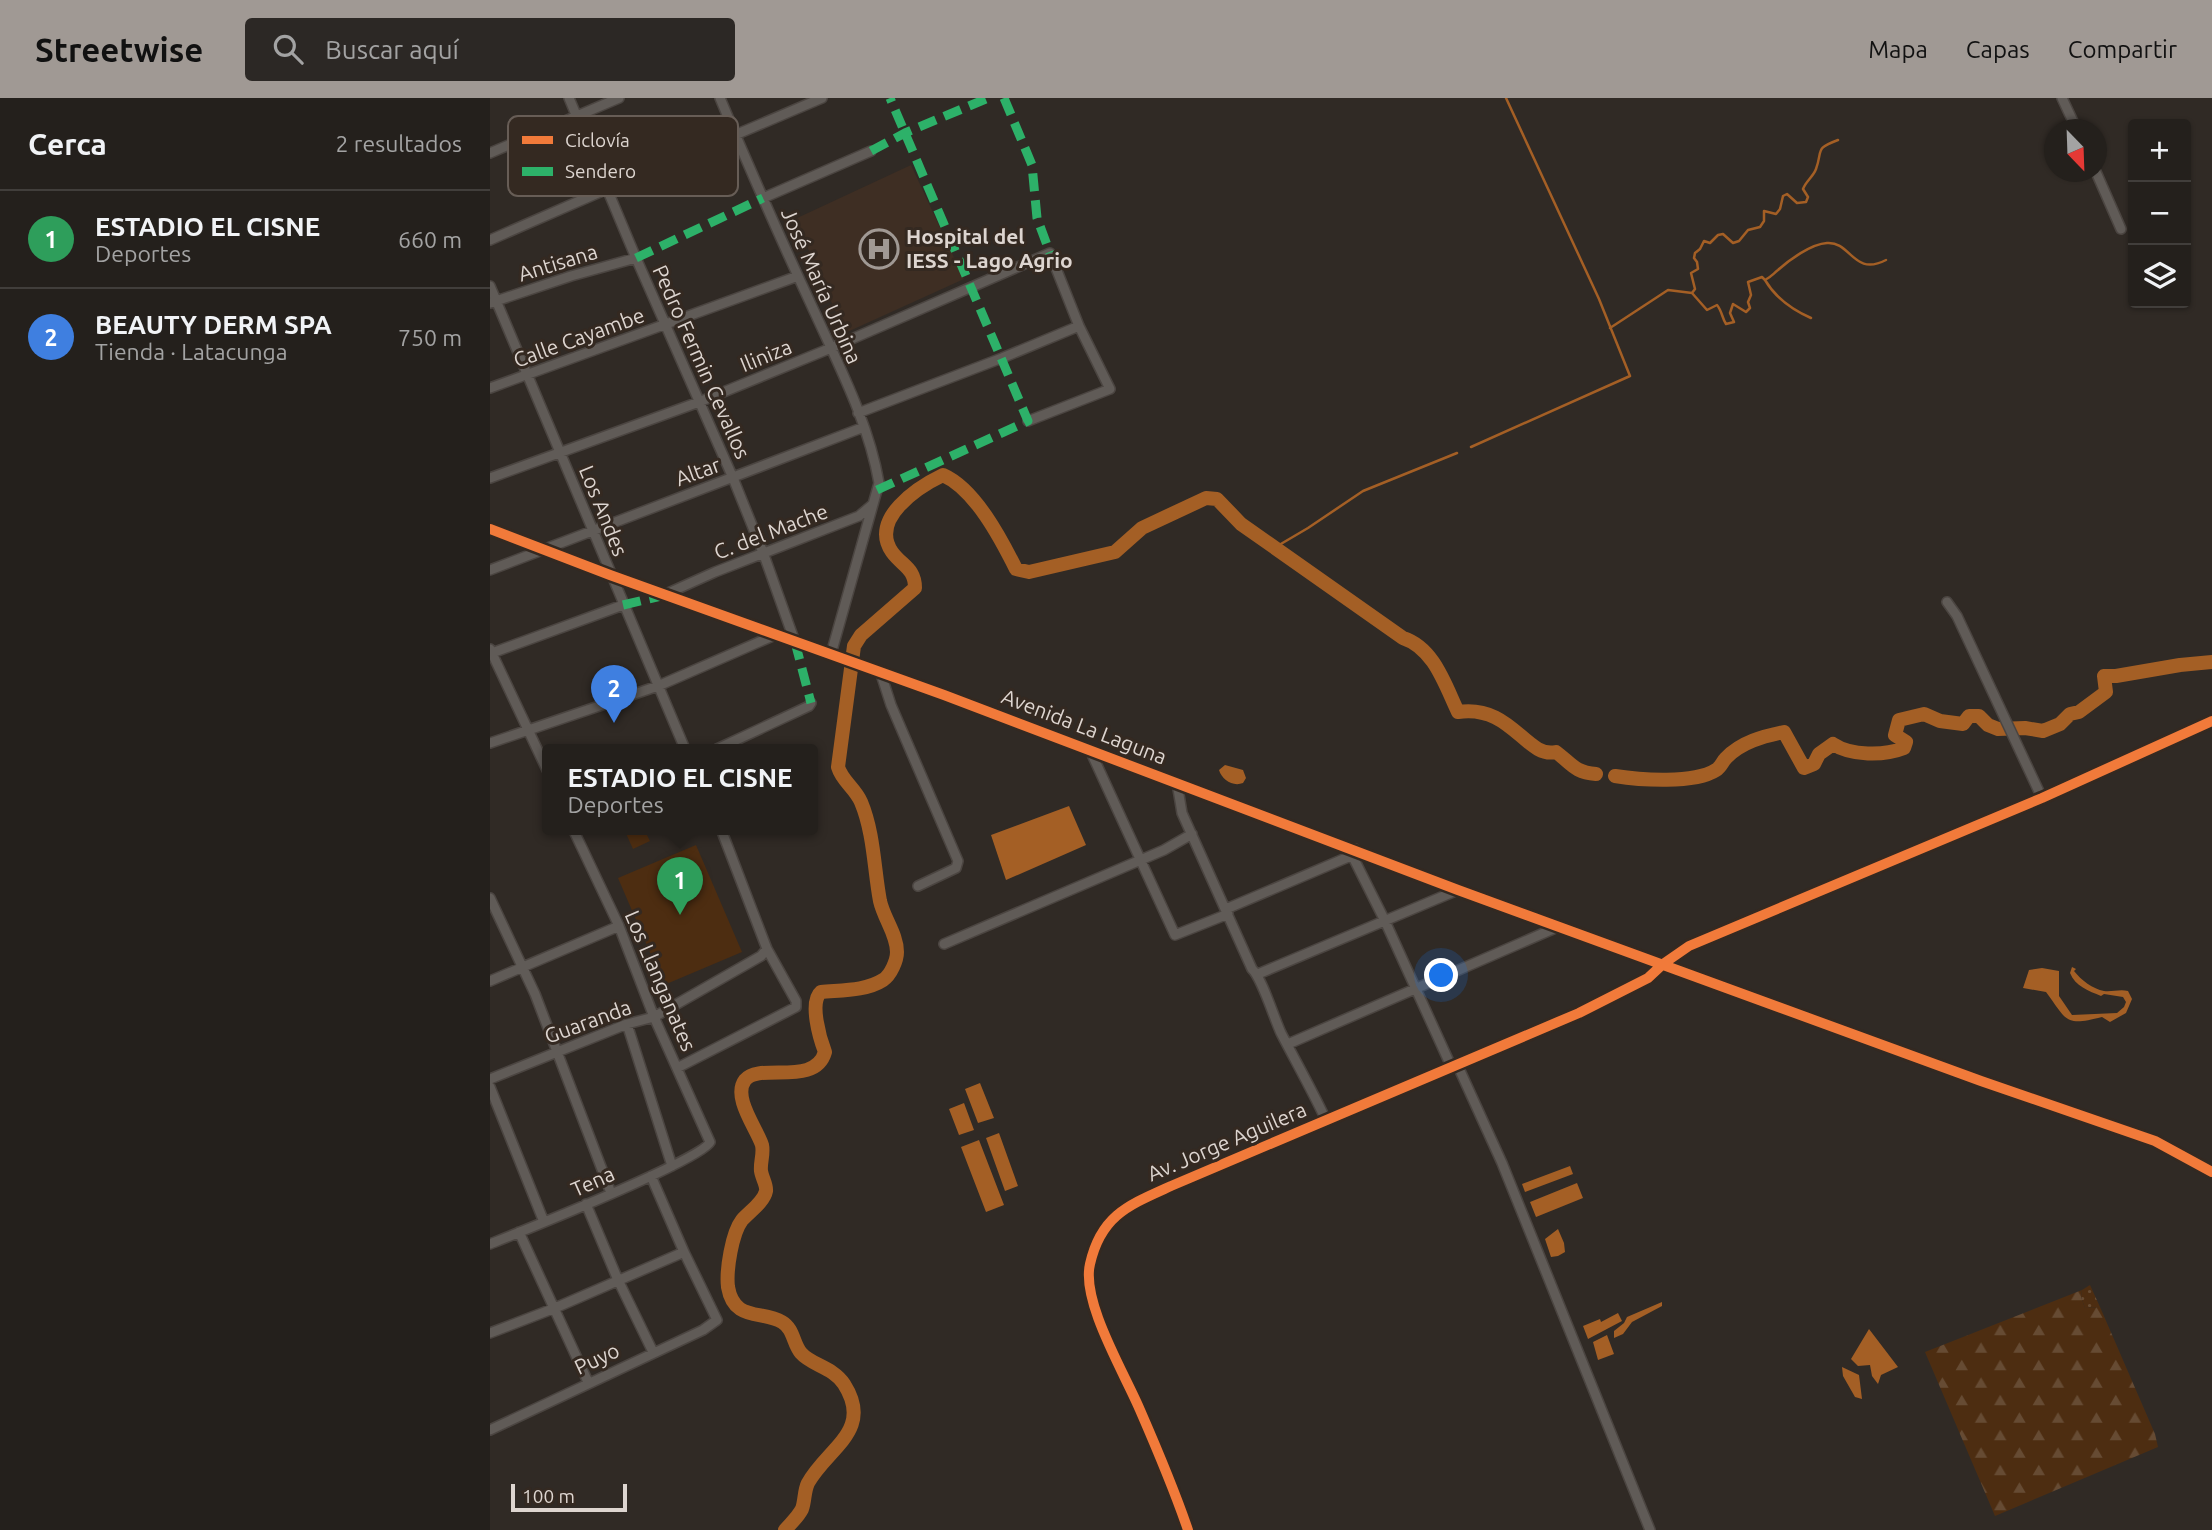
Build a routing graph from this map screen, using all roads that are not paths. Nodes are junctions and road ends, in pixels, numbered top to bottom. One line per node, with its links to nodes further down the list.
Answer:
1 (569, 98): 6 (street, Pedro Fermin Cevallos)
2 (619, 98): 6 (street)
3 (720, 98): 7 (street, José María Urbina)
4 (822, 98): 9 (street)
5 (2062, 98): 8 (street)
6 (577, 116)
7 (727, 116)
8 (2072, 119)
9 (738, 134)
10 (738, 142): 17 (street, José María Urbina)
11 (508, 145): 13 (street)
12 (871, 151): 17 (street)
13 (490, 153)
14 (2100, 182): 18 (street)
15 (591, 196): 19 (street)
16 (610, 196): 20 (street, Pedro Fermin Cevallos)
17 (764, 198): 21 (street, José María Urbina)
18 (2121, 229)
19 (490, 240)
20 (636, 258): 23 (street, Antisana); 24 (street, Pedro Fermin Cevallos)
21 (798, 276): 24 (street, Calle Cayambe); 26 (street, José María Urbina)
22 (490, 286): 23 (street, Los Andes)
23 (493, 302): 27 (street, Los Andes)
24 (666, 325): 27 (street, Calle Cayambe); 29 (street, Pedro Fermin Cevallos)
25 (1079, 326): 26 (street, Iliniza); 30 (street); 31 (street)
26 (831, 348): 29 (street, Iliniza); 30 (street, José María Urbina)
27 (528, 376): 28 (street, Calle Cayambe); 33 (street, Los Andes)
28 (490, 388)
29 (699, 402): 33 (street, Iliniza); 35 (street, Pedro Fermin Cevallos)
30 (858, 413): 32 (street, José María Urbina)
31 (1028, 421)
32 (864, 426): 35 (street, Altar); 36 (street, José María Urbina)
33 (559, 451): 34 (street, Iliniza); 38 (street, Los Andes)
34 (490, 478)
35 (733, 478): 38 (street, Altar); 40 (street, Pedro Fermin Cevallos)
36 (872, 505): 40 (street, C. del Mache); 49 (street)
37 (490, 528): 39 (street, Avenida La Laguna)
38 (592, 530): 39 (street, Altar); 42 (street, Los Andes)
39 (544, 550): 41 (street, Altar); 42 (street, Avenida La Laguna)
40 (765, 555): 43 (street, C. del Mache); 47 (street, Pedro Fermin Cevallos)
41 (490, 570)
42 (610, 575): 43 (street, Avenida La Laguna); 45 (street, Los Andes)
43 (666, 594): 46 (street, Avenida La Laguna)
44 (1947, 602): 61 (street)
45 (623, 605): 48 (street); 51 (street, Los Andes)
46 (775, 635): 47 (street, Avenida La Laguna); 51 (street)
47 (795, 642): 49 (street, Avenida La Laguna)
48 (491, 651): 54 (street)
49 (831, 654): 50 (street, Avenida La Laguna)
50 (880, 671): 58 (street, Avenida La Laguna); 67 (street)
51 (658, 686): 54 (street); 56 (street, Los Andes)
52 (811, 703): 57 (street)
53 (2212, 721): 61 (street, Av. Jorge Aguilera)
54 (530, 730): 55 (street); 59 (street)
55 (490, 743)
56 (683, 744)
57 (728, 744)
58 (1090, 750): 60 (street, Avenida La Laguna); 66 (street)
59 (542, 758)
60 (1177, 783): 62 (street); 65 (street, Avenida La Laguna)
61 (2042, 798): 76 (street, Av. Jorge Aguilera)
62 (1192, 834): 66 (street); 70 (street)
63 (576, 835): 72 (street, Los Llanganates)
64 (723, 835): 75 (street)
65 (1354, 852): 68 (street, Avenida La Laguna); 70 (street); 71 (street)
66 (1140, 859): 70 (street); 74 (street)
67 (918, 886)
68 (1458, 890): 71 (street); 73 (street, Avenida La Laguna)
69 (491, 902): 77 (street)
70 (1227, 912): 78 (street)
71 (1385, 921): 78 (street); 80 (street)
72 (619, 926): 77 (street); 81 (street, Los Llanganates)
73 (1559, 926): 76 (street, Avenida La Laguna); 80 (street)
74 (944, 944)
75 (767, 949): 81 (street, Guaranda); 86 (street)
76 (1663, 964): 85 (street, Av. Jorge Aguilera); 92 (street, Avenida La Laguna)
77 (521, 967): 79 (street); 84 (street)
78 (1258, 974): 83 (street)
79 (490, 981)
80 (1415, 987): 83 (street); 85 (street)
81 (654, 1017): 82 (street, Guaranda); 86 (street, Los Llanganates)
82 (627, 1024): 84 (street, Guaranda); 91 (street)
83 (1287, 1044): 89 (street)
84 (555, 1052): 87 (street, Guaranda); 94 (street)
85 (1454, 1065): 89 (street, Av. Jorge Aguilera); 107 (street)
86 (677, 1068): 90 (street, Los Llanganates)
87 (490, 1079)
88 (490, 1087): 96 (street)
89 (1326, 1120): 106 (street, Av. Jorge Aguilera)
90 (708, 1147): 91 (street, Tena)
91 (672, 1166): 93 (street, Tena)
92 (2212, 1172)
93 (652, 1176): 94 (street, Tena); 99 (street)
94 (611, 1193): 95 (street, Tena)
95 (586, 1204): 96 (street, Tena); 100 (street)
96 (544, 1222): 97 (street, Tena)
97 (519, 1232): 98 (street, Tena); 101 (street)
98 (490, 1244)
99 (684, 1252): 100 (street); 103 (street, Puyo)
100 (618, 1280): 101 (street); 103 (street)
101 (555, 1308): 102 (street); 104 (street)
102 (490, 1333)
103 (653, 1352): 104 (street, Puyo)
104 (588, 1382): 105 (street, Puyo)
105 (490, 1430)
106 (1188, 1530)
107 (1650, 1530)

